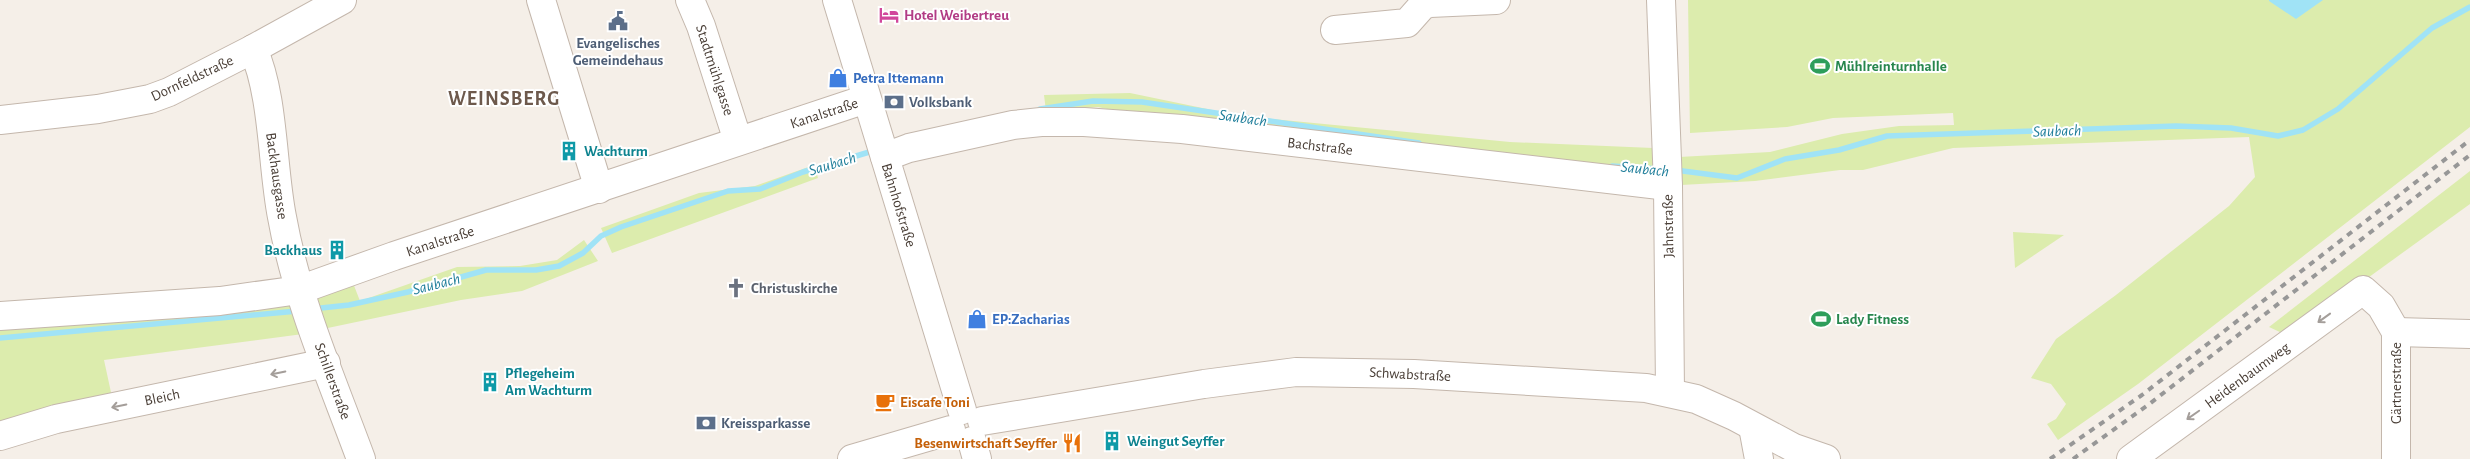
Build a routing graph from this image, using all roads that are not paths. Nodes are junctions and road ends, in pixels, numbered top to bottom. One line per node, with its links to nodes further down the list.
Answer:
1 (342, 0): 8 (street, Dornfeldstraße)
2 (541, 0): 14 (street)
3 (690, 0): 11 (street, Stadtmühlgasse)
4 (837, 0): 9 (street, Bahnhofstraße)
5 (1496, 0): 7 (street)
6 (1661, 0): 13 (street, Jahnstraße)
7 (1335, 30)
8 (253, 49): 10 (street, Dornfeldstraße); 16 (street, Backhausgasse)
9 (866, 98): 11 (street, Kanalstraße); 12 (street, Bahnhofstraße)
10 (0, 120)
11 (738, 141): 14 (street, Kanalstraße)
12 (884, 155): 13 (street, Bachstraße); 23 (street, Bahnhofstraße)
13 (1668, 174): 21 (street, Jahnstraße)
14 (599, 189): 16 (street, Kanalstraße)
15 (2363, 290): 18 (street, Gärtnerstraße); 30 (street, Heidenbaumweg, one-way to 30)
16 (302, 297): 17 (street, Kanalstraße); 20 (street, Schillerstraße)
17 (0, 316)
18 (2396, 332): 19 (street); 31 (street, Gärtnerstraße)
19 (2470, 334)
20 (326, 363): 24 (street, Bleich, one-way to 24); 26 (street, Schillerstraße)
21 (1670, 392): 22 (street, Schwabstraße); 23 (street, Schwabstraße)
22 (1753, 427): 25 (street, Schwabstraße); 28 (street)
23 (969, 432): 27 (street, Schwabstraße)
24 (0, 436)
25 (1788, 454): 29 (street, Schwabstraße)
26 (361, 459)
27 (852, 459)
28 (1759, 459)
29 (1826, 459)
30 (2130, 459)
31 (2396, 459)

